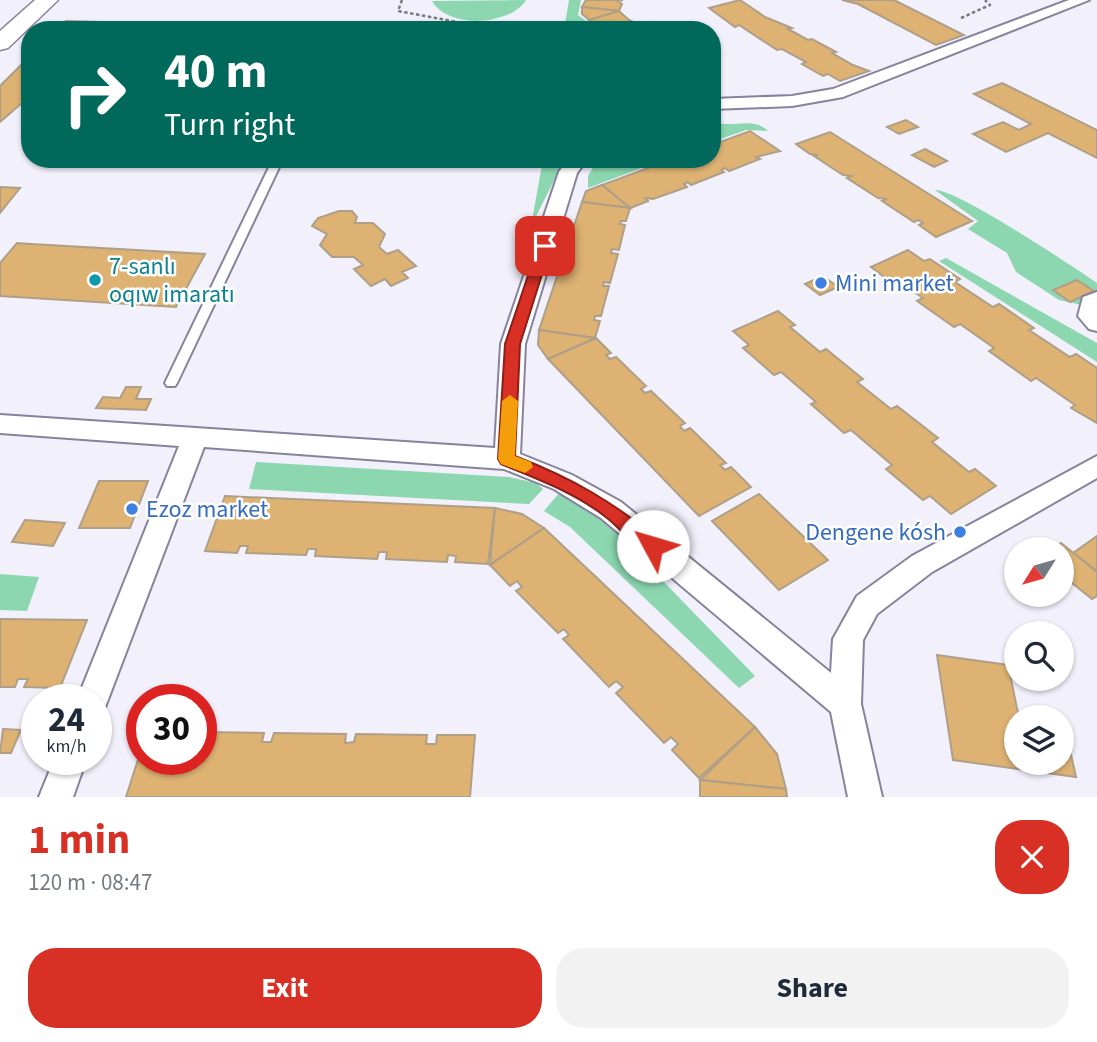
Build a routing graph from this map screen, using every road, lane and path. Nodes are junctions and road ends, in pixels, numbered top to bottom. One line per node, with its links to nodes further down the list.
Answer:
1 (47, 0): 6 (street)
2 (402, 0): 7 (path)
3 (985, 0): 5 (path)
4 (1082, 0): 10 (street)
5 (961, 18)
6 (24, 21)
7 (452, 21)
8 (21, 24): 9 (street)
9 (0, 43)
10 (721, 104)
11 (274, 168): 15 (lane)
12 (571, 168): 18 (street)
13 (1097, 299): 14 (street)
14 (1097, 324)
15 (171, 383)
16 (0, 424): 17 (street)
17 (194, 440): 18 (street); 20 (street)
18 (507, 459): 21 (street)
19 (1097, 466): 21 (street)
20 (99, 684)
21 (845, 704): 24 (street)
22 (64, 775): 23 (street)
23 (56, 797)
24 (865, 797)

